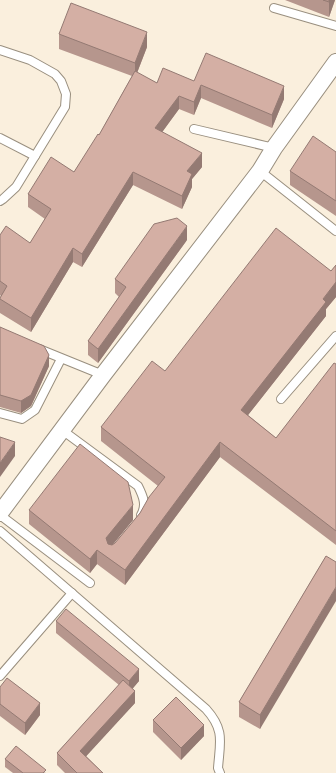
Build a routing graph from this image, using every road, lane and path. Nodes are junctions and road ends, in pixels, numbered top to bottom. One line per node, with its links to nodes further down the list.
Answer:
1 (274, 8): 2 (lane)
2 (336, 26)
3 (0, 50): 8 (lane)
4 (336, 62): 7 (street)
5 (194, 128): 7 (lane)
6 (0, 138): 8 (lane)
7 (274, 148): 9 (street)
8 (35, 156): 10 (lane)
9 (260, 171): 11 (lane); 15 (street)
10 (0, 200)
11 (336, 231)
12 (336, 336): 16 (lane)
13 (34, 347): 14 (lane)
14 (61, 359): 15 (lane); 17 (lane)
15 (103, 375): 18 (street)
16 (281, 399)
17 (0, 413)
18 (62, 430): 19 (street); 20 (lane)
19 (0, 514): 22 (lane)
20 (138, 522)
21 (0, 531): 23 (lane)
22 (90, 583)
23 (72, 593): 24 (lane); 25 (lane)
24 (0, 676)
25 (217, 771)

